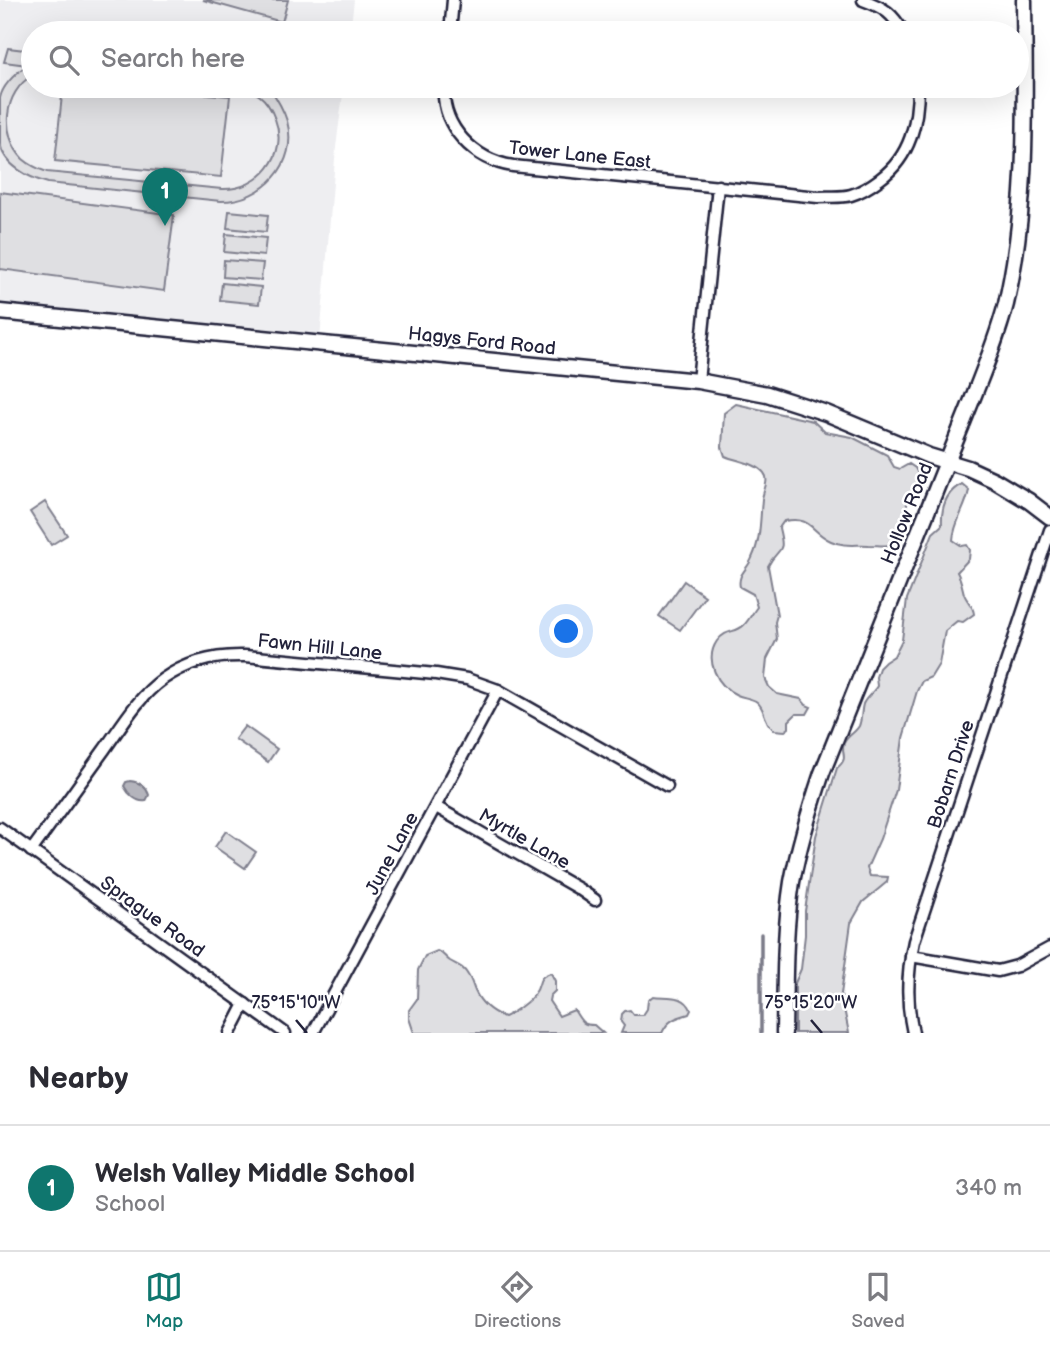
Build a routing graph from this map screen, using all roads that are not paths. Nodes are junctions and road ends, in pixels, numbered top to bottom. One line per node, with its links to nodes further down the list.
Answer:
1 (453, 0): 4 (street)
2 (863, 0): 5 (street)
3 (1024, 0): 6 (street, Hollow Road)
4 (451, 21)
5 (897, 21)
6 (1024, 21)
7 (444, 98): 10 (street, Tower Lane East)
8 (917, 98): 10 (street, Tower Lane East)
9 (1025, 98): 13 (street, Hollow Road)
10 (718, 186): 12 (street)
11 (0, 312): 12 (street, Hagys Ford Road)
12 (698, 381): 13 (street, Hagys Ford Road)
13 (947, 462): 14 (street, Hagys Ford Road); 28 (street, Hollow Road)
14 (1050, 517)
15 (1050, 530): 23 (street, Bobarn Drive)
16 (498, 690): 17 (street, Fawn Hill Lane); 18 (street, June Lane); 20 (street, Fawn Hill Lane)
17 (667, 786)
18 (436, 807): 21 (street, Myrtle Lane); 27 (street, June Lane)
19 (0, 828): 20 (street, Sprague Road)
20 (31, 850): 24 (street, Sprague Road)
21 (595, 901)
22 (1050, 948): 23 (street)
23 (911, 956): 29 (street, Bobarn Drive)
24 (244, 1004): 25 (street); 26 (street, Sprague Road)
25 (230, 1033)
26 (285, 1033)
27 (313, 1033)
28 (784, 1033)
29 (913, 1033)

